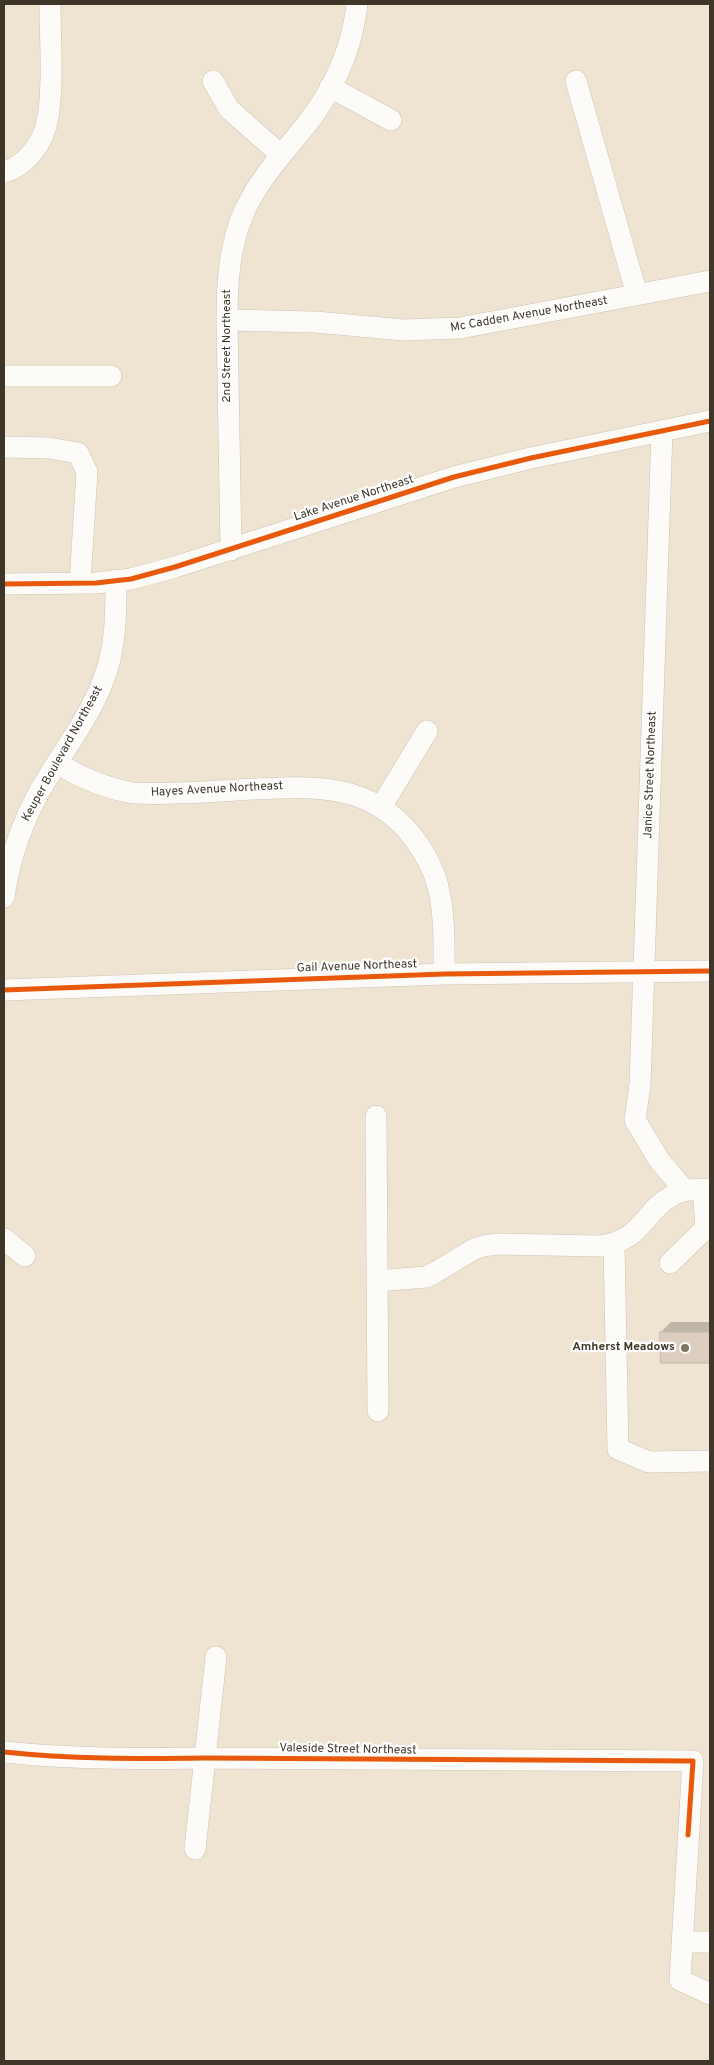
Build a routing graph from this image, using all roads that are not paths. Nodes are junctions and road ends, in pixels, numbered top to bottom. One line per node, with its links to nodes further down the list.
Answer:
1 (50, 4): 8 (street)
2 (357, 4): 5 (street, 2nd Street Northeast)
3 (213, 81): 7 (street)
4 (576, 81): 10 (street)
5 (330, 87): 6 (street); 7 (street, 2nd Street Northeast)
6 (391, 120)
7 (281, 155): 11 (street, 2nd Street Northeast)
8 (4, 172)
9 (710, 281): 10 (street, Mc Cadden Avenue Northeast)
10 (637, 295): 11 (street, Mc Cadden Avenue Northeast)
11 (227, 320): 17 (street, 2nd Street Northeast)
12 (4, 376): 13 (street)
13 (111, 376)
14 (710, 421): 15 (street, Lake Avenue Northeast)
15 (662, 431): 17 (street, Lake Avenue Northeast); 26 (street, Janice Street Northeast)
16 (4, 447): 19 (street)
17 (231, 550): 18 (street, Lake Avenue Northeast)
18 (116, 580): 19 (street, Lake Avenue Northeast); 22 (street, Keuper Boulevard Northeast)
19 (80, 583): 20 (street, Lake Avenue Northeast)
20 (4, 584)
21 (427, 731): 23 (street)
22 (57, 763): 23 (street, Hayes Avenue Northeast); 24 (street, Keuper Boulevard Northeast)
23 (381, 807): 27 (street, Hayes Avenue Northeast)
24 (4, 897)
25 (710, 971): 26 (street, Gail Avenue Northeast)
26 (644, 972): 27 (street, Gail Avenue Northeast); 30 (street, Janice Street Northeast)
27 (444, 974): 28 (street, Gail Avenue Northeast)
28 (4, 990)
29 (376, 1116): 36 (street)
30 (700, 1190): 31 (street); 33 (street)
31 (708, 1228): 35 (street)
32 (4, 1239): 34 (street)
33 (614, 1244): 36 (street); 38 (street)
34 (25, 1256)
35 (670, 1263)
36 (377, 1281): 37 (street)
37 (378, 1411)
38 (710, 1461)
39 (216, 1657): 41 (street)
40 (4, 1752): 41 (street, Valeside Street Northeast)
41 (205, 1758): 42 (street); 44 (street, Valeside Street Northeast)
42 (195, 1849)
43 (710, 1940): 44 (street)
44 (682, 1942): 45 (street)
45 (710, 1994)

